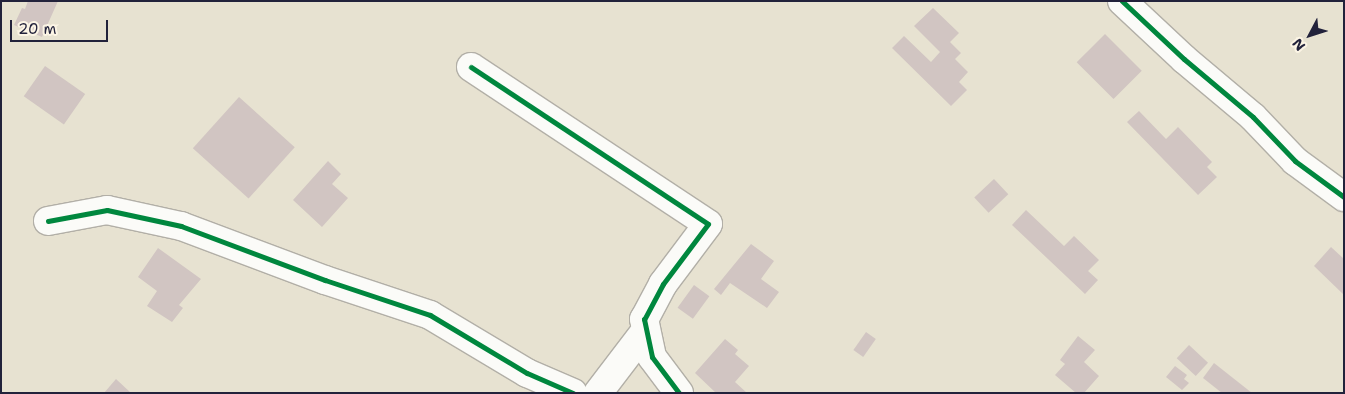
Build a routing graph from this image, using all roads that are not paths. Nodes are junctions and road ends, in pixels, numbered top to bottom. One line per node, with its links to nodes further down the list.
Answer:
1 (1122, 1): 3 (street)
2 (471, 67): 5 (street)
3 (1344, 196)
4 (48, 221): 6 (street)
5 (646, 330): 7 (street); 8 (street)
6 (573, 393)
7 (598, 393)
8 (679, 393)

